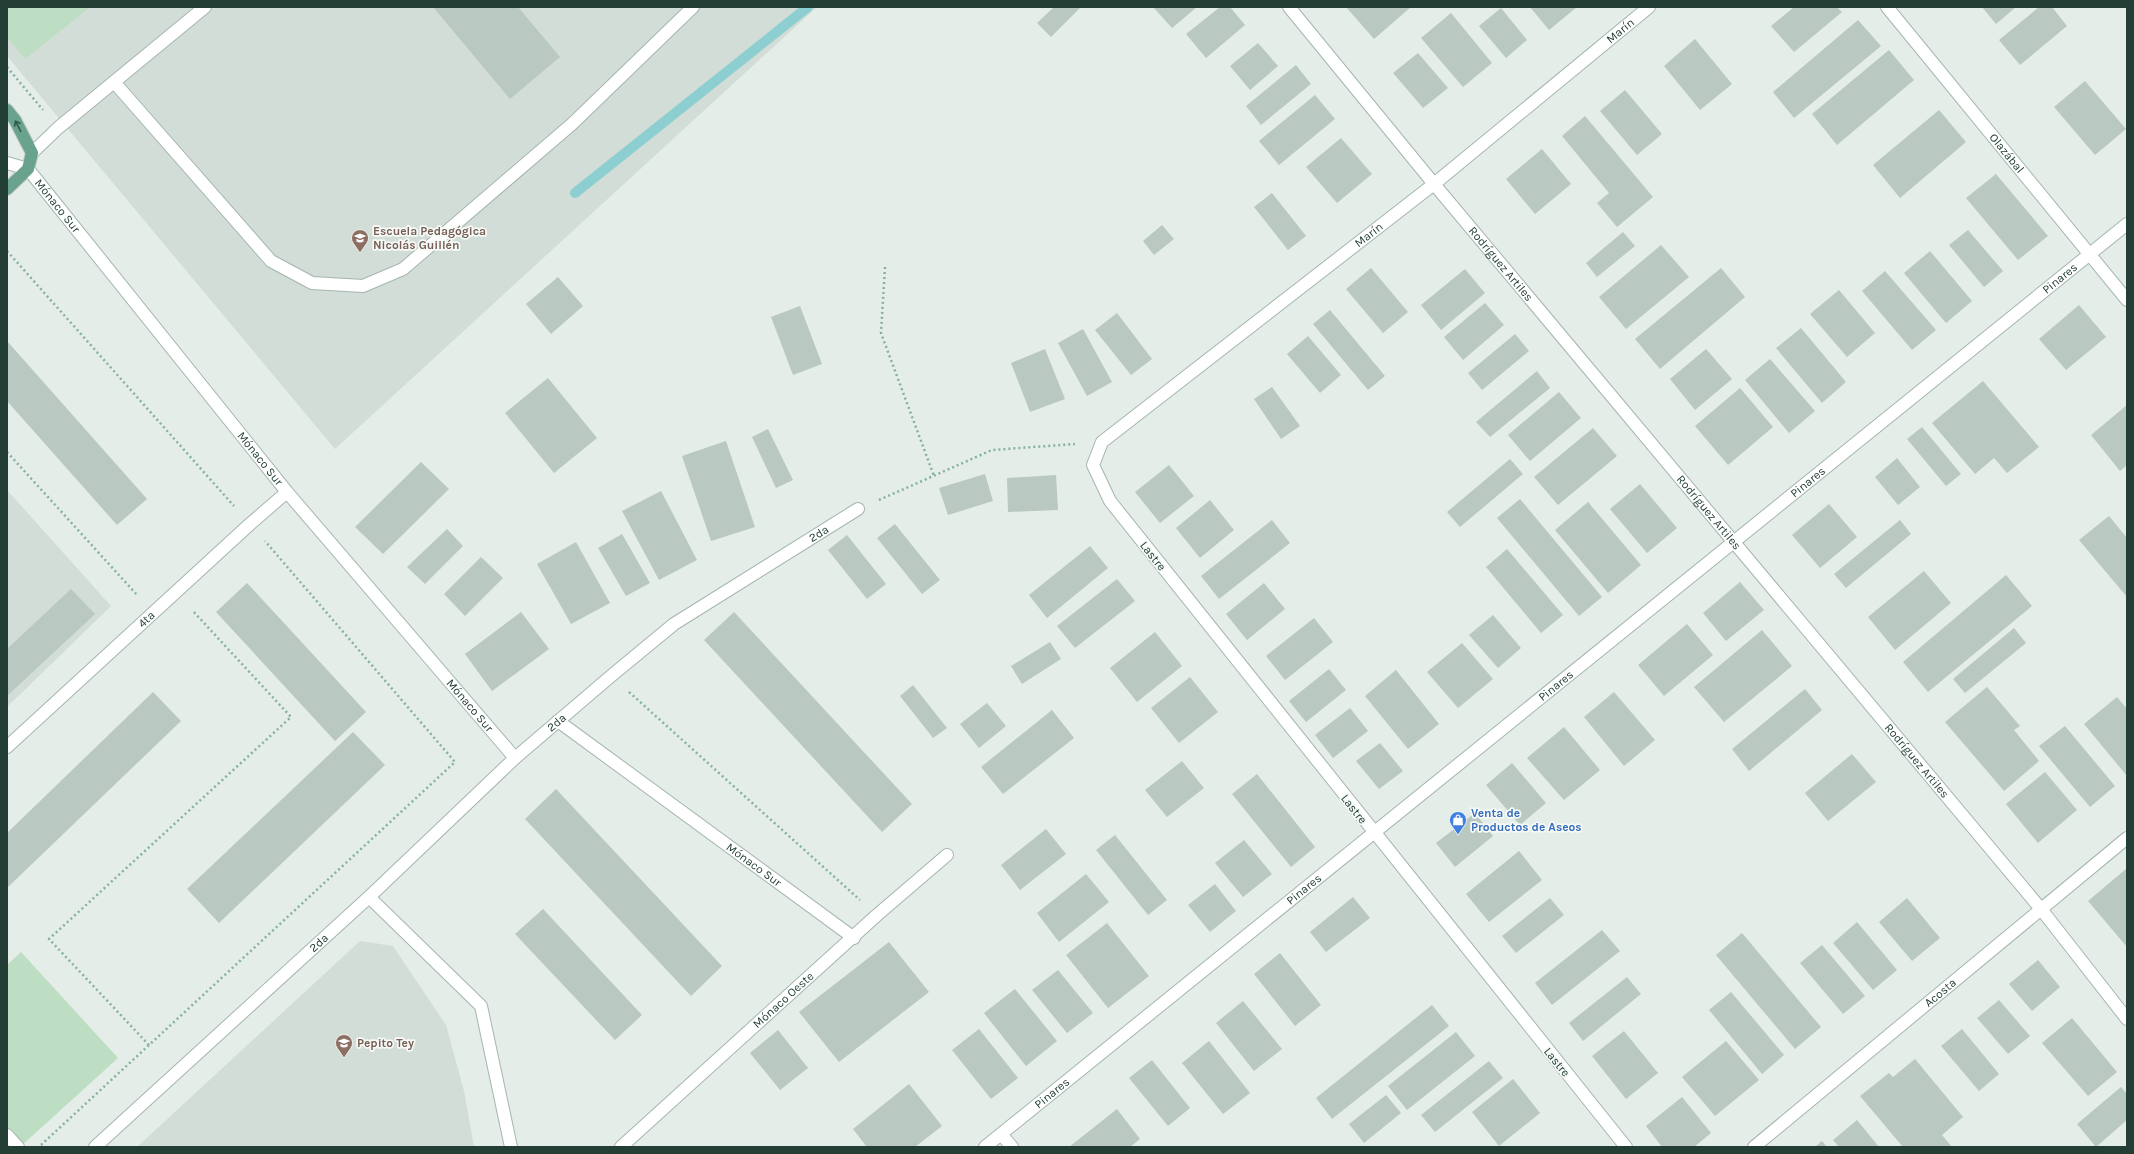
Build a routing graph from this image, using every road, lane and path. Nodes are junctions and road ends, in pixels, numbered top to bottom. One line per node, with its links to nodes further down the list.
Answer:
1 (205, 7): 7 (street)
2 (693, 7): 7 (street)
3 (1289, 7): 13 (street, Rodríguez Artiles)
4 (1649, 7): 13 (street, Marín)
5 (1887, 7): 16 (street, Olazábal)
6 (7, 67): 9 (path)
7 (114, 82): 9 (street)
8 (7, 110): 10 (main road, one-way to 8)
9 (58, 128): 10 (street)
10 (32, 153): 12 (main road)
11 (7, 163): 12 (street, Mónaco Sur)
12 (28, 170): 14 (main road); 22 (street, Mónaco Sur)
13 (1434, 184): 19 (street, Marín); 24 (street, Rodríguez Artiles)
14 (7, 189)
15 (2127, 224): 16 (street, Pinares)
16 (2089, 254): 18 (street, Olazábal); 24 (street, Pinares)
17 (885, 267): 21 (path)
18 (2127, 300)
19 (1102, 442): 21 (path); 32 (street, Lastre)
20 (7, 452): 26 (path)
21 (934, 476): 23 (path)
22 (287, 492): 25 (street, 4ta); 30 (street, Mónaco Sur)
23 (858, 509): 27 (street, 2da)
24 (1734, 542): 32 (street, Pinares); 36 (street, Rodríguez Artiles)
25 (176, 592): 26 (street, 4ta); 40 (path)
26 (153, 612): 29 (street, 4ta)
27 (611, 676): 28 (street, 2da); 37 (path)
28 (558, 721): 30 (street, 2da); 38 (street, Mónaco Sur)
29 (7, 747)
30 (516, 758): 35 (street, 2da)
31 (455, 762): 40 (path)
32 (1373, 833): 41 (street, Pinares); 50 (street, Lastre)
33 (2127, 838): 36 (street, Acosta)
34 (947, 855): 37 (street, Mónaco Oeste)
35 (369, 897): 45 (street, 2da); 46 (street)
36 (2041, 909): 39 (street, Rodríguez Artiles); 51 (street, Acosta)
37 (877, 915): 38 (street, Mónaco Oeste)
38 (854, 938): 47 (street, Mónaco Oeste)
39 (2127, 1019)
40 (149, 1045): 44 (path)
41 (1001, 1134): 48 (street, Pinares); 49 (street)
42 (7, 1135): 43 (street)
43 (18, 1147)
44 (39, 1147)
45 (95, 1147)
46 (511, 1147)
47 (622, 1147)
48 (985, 1147)
49 (1012, 1147)
50 (1626, 1147)
51 (1754, 1147)

